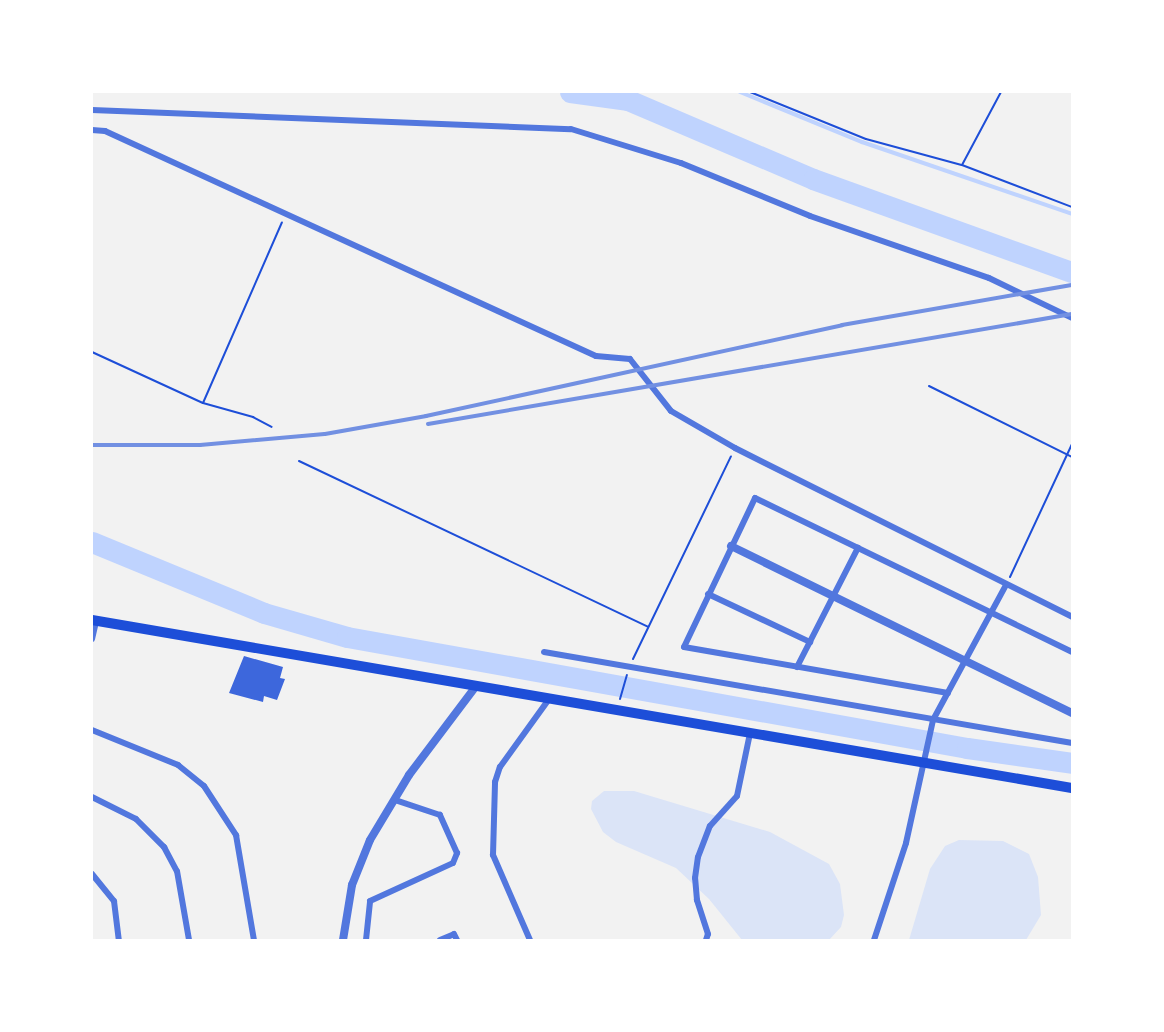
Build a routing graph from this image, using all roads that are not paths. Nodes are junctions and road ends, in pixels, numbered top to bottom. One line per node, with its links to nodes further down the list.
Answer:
1 (92, 110): 3 (street)
2 (92, 130): 6 (street)
3 (1072, 318)
4 (731, 546): 5 (street); 7 (street); 8 (street)
5 (858, 548): 8 (street); 9 (street)
6 (1006, 585): 9 (street); 10 (street)
7 (708, 594): 13 (street); 17 (street)
8 (832, 596): 13 (street); 16 (street)
9 (991, 613): 15 (street); 16 (street)
10 (1072, 617)
11 (94, 620): 12 (street); 18 (main road)
12 (92, 639)
13 (810, 642): 17 (street)
14 (544, 652): 22 (street)
15 (1072, 652)
16 (966, 661): 19 (street); 21 (street)
17 (797, 667): 19 (street)
18 (476, 686): 20 (main road); 29 (street)
19 (948, 693): 22 (street)
20 (549, 699): 24 (main road); 38 (street)
21 (1072, 713)
22 (933, 720): 25 (street); 26 (street)
23 (92, 730): 33 (street)
24 (750, 733): 26 (main road); 39 (street)
25 (1072, 743)
26 (924, 762): 27 (main road); 40 (street)
27 (1072, 788)
28 (92, 797): 32 (street)
29 (395, 800): 34 (street); 35 (street)
30 (92, 874): 31 (street)
31 (119, 940)
32 (189, 940)
33 (255, 940)
34 (343, 940)
35 (366, 940)
36 (440, 940): 37 (street)
37 (457, 940)
38 (530, 940)
39 (706, 940)
40 (874, 940)

